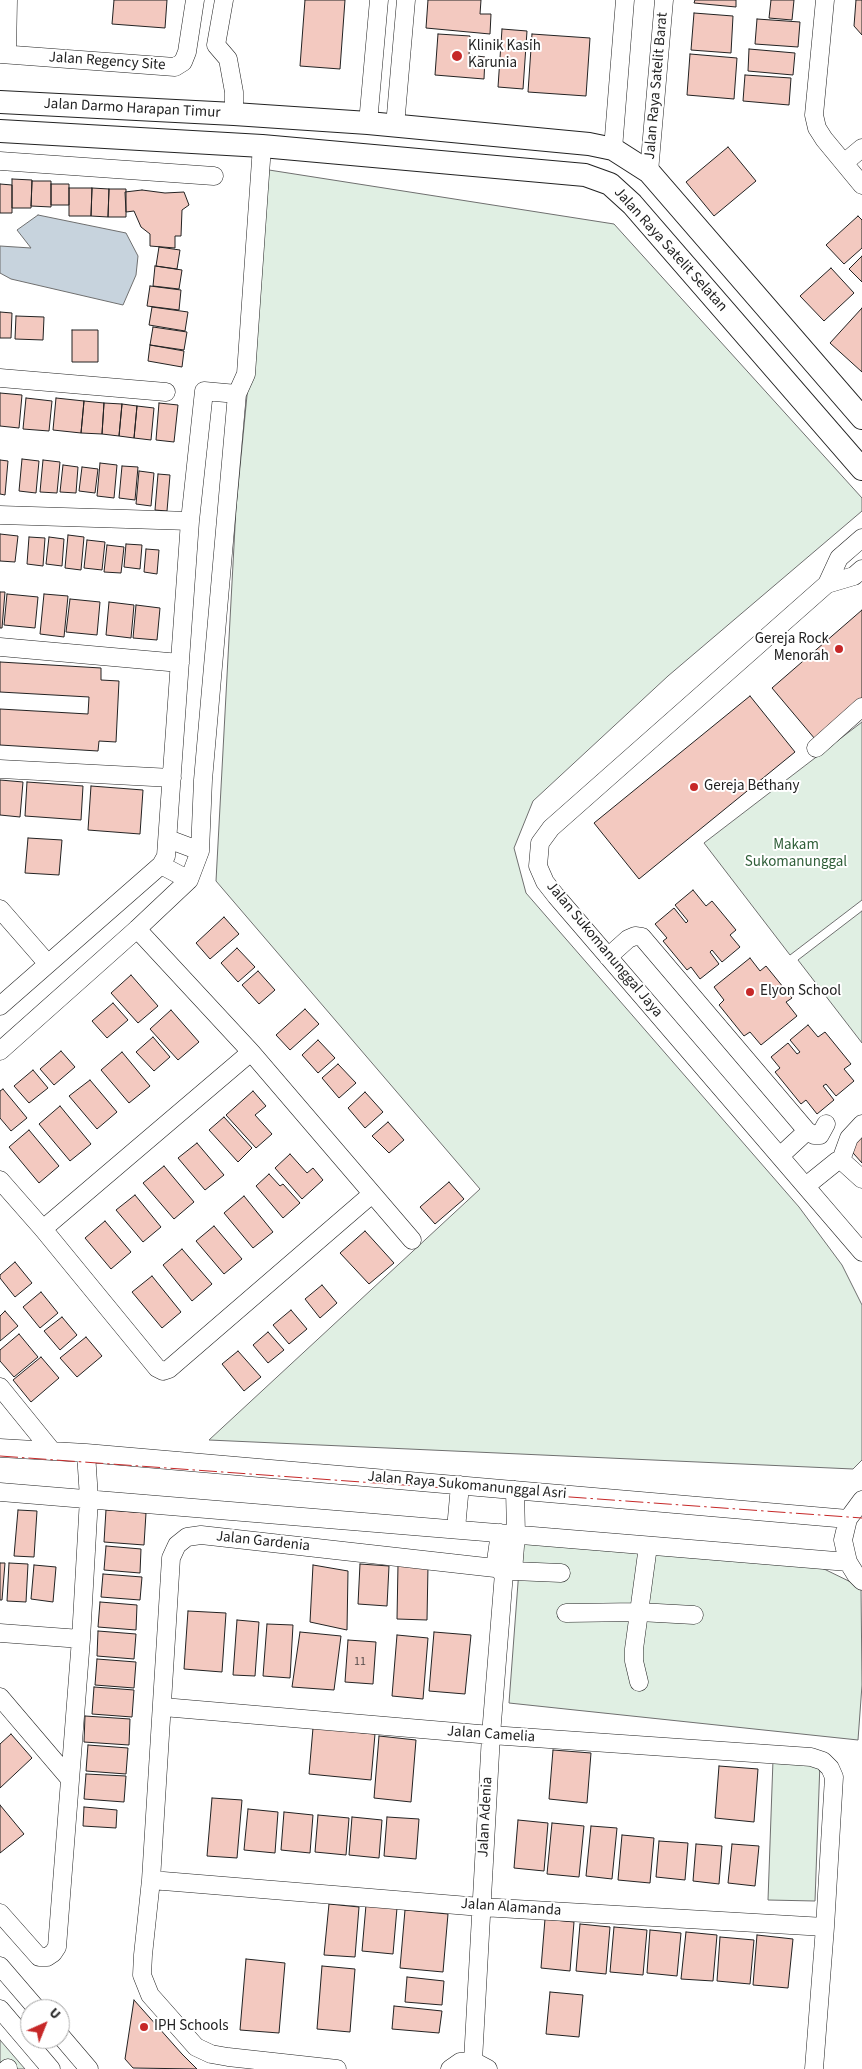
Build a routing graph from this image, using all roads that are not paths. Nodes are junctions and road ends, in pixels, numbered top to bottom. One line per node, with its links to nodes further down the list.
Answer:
1 (8, 0): 11 (street, Jalan Regency Site)
2 (195, 0): 9 (street, Jalan Regency Site)
3 (224, 0): 10 (street)
4 (379, 0): 12 (street)
5 (406, 0): 13 (street)
6 (625, 0): 22 (street)
7 (664, 0): 25 (street, Jalan Raya Satelit Barat)
8 (825, 0): 24 (street)
9 (190, 39): 10 (street); 11 (street, Jalan Regency Site)
10 (216, 45): 15 (street)
11 (3, 54)
12 (374, 59): 13 (street); 17 (street)
13 (402, 62): 18 (street)
14 (0, 102): 15 (main road, Jalan Darmo Harapan Timur)
15 (234, 114): 16 (main road, Jalan Darmo Harapan Timur)
16 (264, 115): 17 (main road); 20 (main road)
17 (368, 123): 18 (main road)
18 (395, 126): 22 (main road)
19 (0, 131): 20 (main road, Jalan Darmo Harapan Timur)
20 (262, 146): 30 (street); 32 (main road, Jalan Raya Satelit Selatan)
21 (862, 148): 24 (street)
22 (613, 149): 25 (main road)
23 (0, 162): 26 (street)
24 (844, 163): 27 (street)
25 (649, 172): 31 (main road)
26 (214, 176)
27 (862, 185)
28 (0, 378): 29 (street)
29 (166, 392)
30 (237, 394): 34 (street); 45 (street)
31 (862, 418)
32 (862, 469)
33 (0, 515): 34 (street)
34 (190, 521): 39 (street)
35 (862, 538): 37 (street, Jalan Sukomanunggal Jaya)
36 (862, 569): 37 (street, Jalan Sukomanunggal Jaya)
37 (827, 584): 50 (street, Jalan Sukomanunggal Jaya)
38 (0, 646): 39 (street)
39 (180, 663): 43 (street)
40 (862, 707): 41 (street)
41 (816, 748)
42 (0, 769): 43 (street)
43 (172, 778): 44 (street)
44 (168, 839): 45 (street); 46 (street)
45 (200, 851): 47 (street)
46 (161, 865): 47 (street); 51 (street)
47 (189, 880): 49 (street)
48 (0, 909): 51 (street)
49 (137, 929): 53 (street); 54 (street)
50 (608, 957): 57 (street); 58 (street, Jalan Sukomanunggal Jaya)
51 (48, 964): 52 (street)
52 (0, 1006)
53 (0, 1051)
54 (251, 1052): 63 (street); 64 (street)
55 (826, 1124): 57 (street)
56 (862, 1124): 59 (street)
57 (808, 1131): 58 (street)
58 (780, 1156): 62 (street, Jalan Sukomanunggal Jaya)
59 (841, 1160): 60 (street); 62 (street)
60 (862, 1179)
61 (0, 1180): 64 (street)
62 (806, 1186): 66 (street, Jalan Sukomanunggal Jaya)
63 (372, 1194): 64 (street); 65 (street)
64 (43, 1229)
65 (412, 1240)
66 (862, 1252)
67 (0, 1388): 69 (street)
68 (0, 1448): 69 (street, Jalan Raya Sukomanunggal Asri)
69 (52, 1451): 70 (street, Jalan Raya Sukomanunggal Asri)
70 (86, 1454): 71 (street, Jalan Raya Sukomanunggal Asri); 74 (street)
71 (460, 1485): 72 (street, Jalan Raya Sukomanunggal Asri); 77 (street)
72 (515, 1490): 76 (street, Jalan Raya Sukomanunggal Asri); 78 (street, Jalan Adenia)
73 (0, 1492): 74 (street)
74 (89, 1498): 77 (street); 88 (street)
75 (862, 1500): 76 (street)
76 (848, 1519): 80 (street)
77 (456, 1530): 78 (street)
78 (508, 1534): 79 (street); 81 (street, Jalan Adenia)
79 (648, 1546): 80 (street); 85 (street)
80 (848, 1562): 83 (street)
81 (504, 1571): 82 (street); 91 (street, Jalan Gardenia); 92 (street, Jalan Adenia)
82 (561, 1573)
83 (862, 1581)
84 (566, 1612): 85 (street)
85 (639, 1612): 86 (street); 89 (street)
86 (694, 1615)
87 (0, 1633): 88 (street)
88 (81, 1639): 93 (street)
89 (639, 1682)
90 (0, 1697): 93 (street)
91 (163, 1707): 92 (street, Jalan Camelia); 94 (street)
92 (491, 1735): 95 (street, Jalan Adenia); 97 (street, Jalan Camelia)
93 (69, 1778): 96 (street)
94 (151, 1880): 95 (street, Jalan Alamanda); 105 (street)
95 (481, 1907): 97 (street, Jalan Alamanda); 102 (street, Jalan Adenia)
96 (0, 1913)
97 (826, 1927): 107 (street)
98 (0, 1966): 99 (street)
99 (28, 1999)
100 (0, 2009): 103 (street)
101 (70, 2047): 104 (street)
102 (481, 2065): 106 (street)
103 (51, 2069)
104 (89, 2069)
105 (337, 2069)
106 (450, 2069)
107 (814, 2069)

